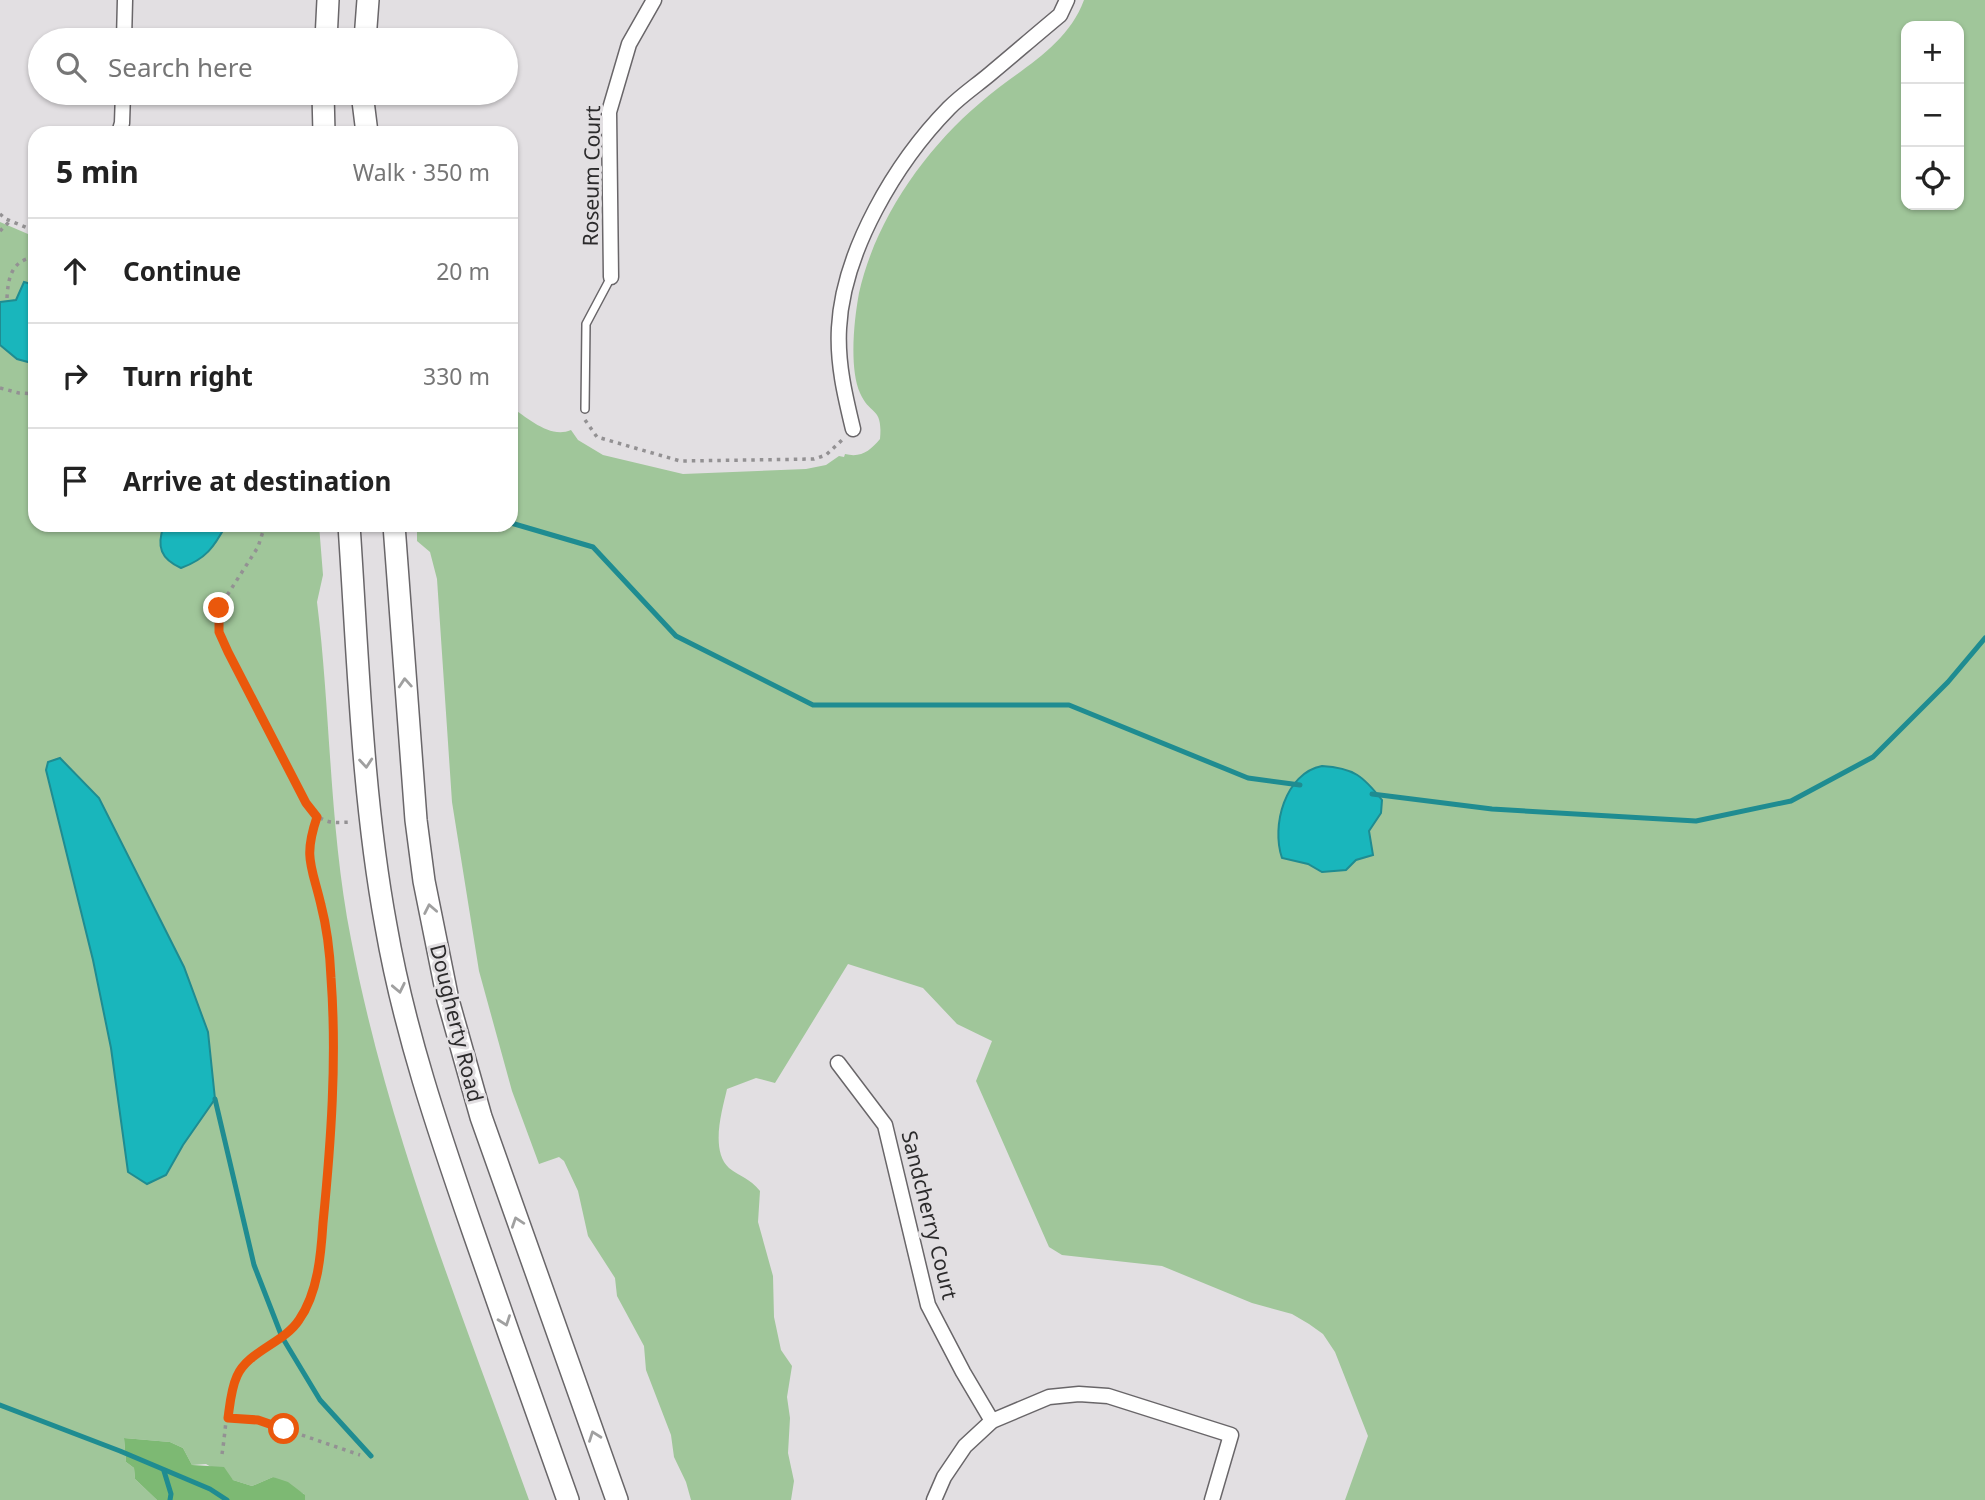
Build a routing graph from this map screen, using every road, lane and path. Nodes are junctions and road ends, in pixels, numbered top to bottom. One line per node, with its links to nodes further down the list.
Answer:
1 (125, 0): 6 (street)
2 (328, 0): 7 (main road)
3 (368, 0): 8 (main road)
4 (654, 0): 20 (street, Roseum Court)
5 (1068, 0): 25 (street)
6 (124, 28)
7 (327, 28)
8 (366, 28)
9 (123, 105): 12 (street)
10 (323, 105): 13 (main road)
11 (364, 105): 14 (main road)
12 (121, 126)
13 (324, 126)
14 (366, 126)
15 (0, 214): 16 (path)
16 (10, 221): 17 (path); 18 (path)
17 (28, 228)
18 (0, 231)
19 (28, 259): 21 (path)
20 (611, 278): 24 (lane)
21 (7, 298)
22 (0, 388): 23 (path)
23 (28, 394)
24 (584, 409): 25 (path)
25 (853, 429)
26 (262, 532): 29 (path)
27 (349, 532): 30 (main road, one-way to 30)
28 (394, 532): 37 (main road, Dougherty Road, one-way to 28)
29 (317, 817): 30 (path); 32 (path)
30 (372, 821): 36 (main road, one-way to 36)
31 (838, 1063): 33 (street, Sandcherry Court)
32 (228, 1418): 34 (path); 35 (path)
33 (992, 1421): 38 (street); 39 (street)
34 (222, 1454)
35 (360, 1455)
36 (568, 1500)
37 (617, 1500)
38 (934, 1500)
39 (1212, 1500)

